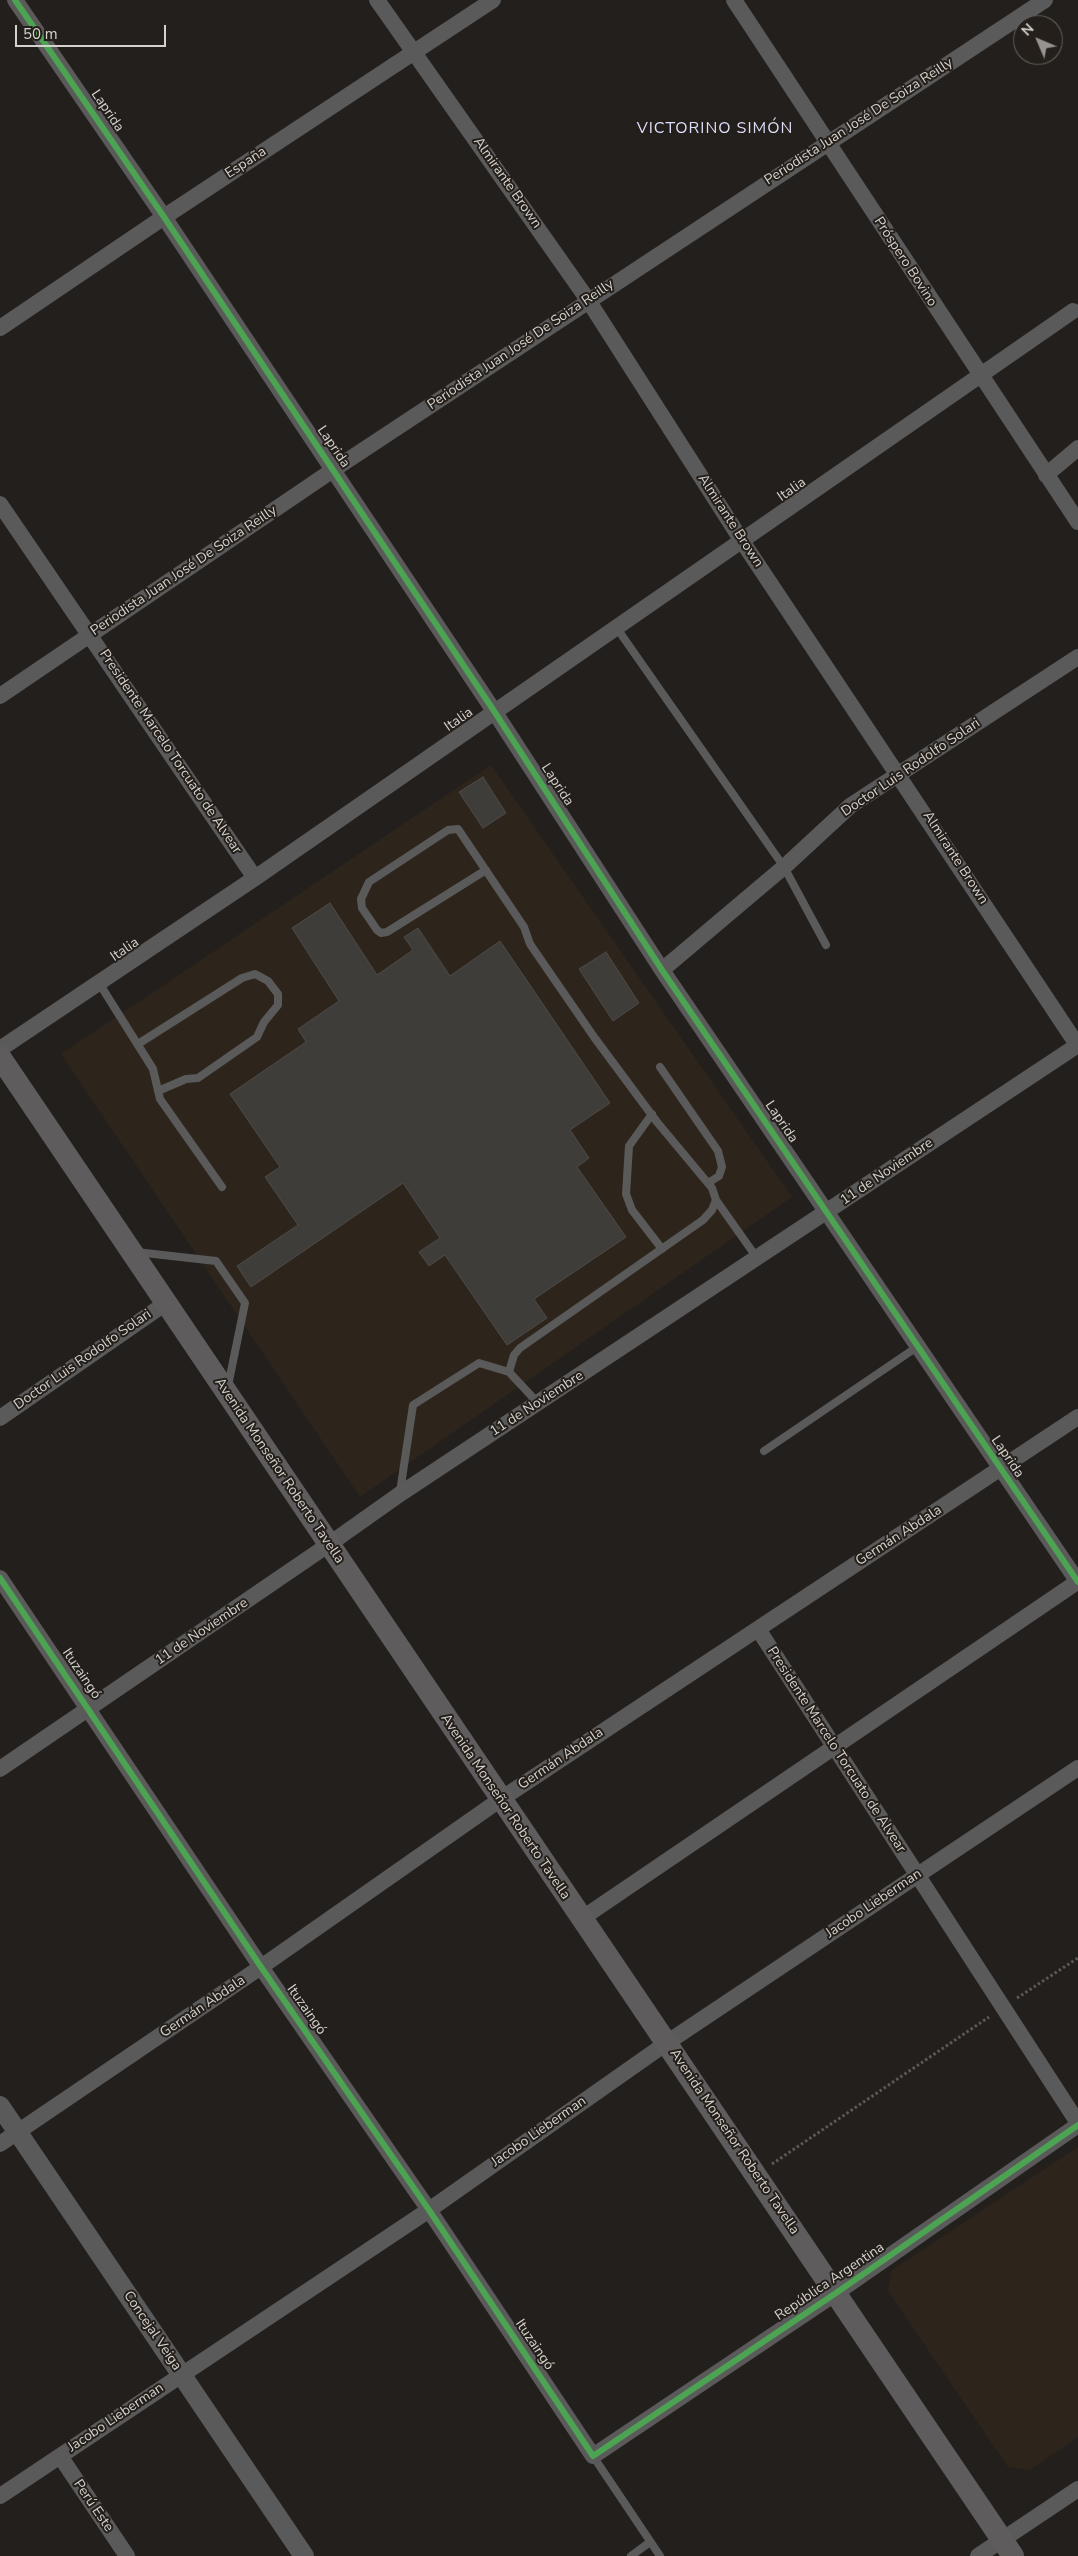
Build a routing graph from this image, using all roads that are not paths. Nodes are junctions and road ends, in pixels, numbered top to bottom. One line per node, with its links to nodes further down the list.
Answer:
1 (15, 0): 8 (street, Laprida)
2 (377, 0): 6 (street, Almirante Brown)
3 (493, 0): 6 (street, España)
4 (734, 0): 7 (street, Próspero Bovino)
5 (1045, 0): 7 (street, Periodista Juan José De Soiza Reilly)
6 (415, 52): 8 (street, España); 9 (street, Almirante Brown)
7 (827, 143): 9 (street, Periodista Juan José De Soiza Reilly); 12 (street, Próspero Bovino)
8 (164, 217): 11 (street, España); 14 (street, Laprida)
9 (588, 300): 14 (street, Periodista Juan José De Soiza Reilly); 18 (street, Almirante Brown)
10 (1073, 311): 12 (street, Italia)
11 (0, 328)
12 (980, 376): 15 (street, Próspero Bovino); 18 (street, Italia)
13 (1078, 448): 15 (street)
14 (333, 470): 20 (street, Periodista Juan José De Soiza Reilly); 23 (street, Laprida)
15 (1046, 475): 17 (street, Próspero Bovino)
16 (0, 504): 20 (street, Presidente Marcelo Torcuato de Alvear)
17 (1078, 522)
18 (742, 541): 19 (street, Italia); 24 (street, Almirante Brown)
19 (616, 628): 23 (street, Italia); 25 (lane)
20 (91, 634): 22 (street, Periodista Juan José De Soiza Reilly); 27 (street, Presidente Marcelo Torcuato de Alvear)
21 (1078, 657): 24 (street, Doctor Luis Rodolfo Solari)
22 (0, 696)
23 (494, 711): 27 (street, Italia); 29 (street, Laprida)
24 (899, 773): 25 (street, Doctor Luis Rodolfo Solari); 32 (street, Almirante Brown)
25 (784, 867): 28 (lane); 29 (street, Doctor Luis Rodolfo Solari)
26 (486, 870): 26 (lane); 37 (lane)
27 (255, 878): 30 (street, Italia)
28 (826, 945)
29 (662, 970): 41 (street, Laprida)
30 (98, 983): 31 (lane); 33 (street, Italia)
31 (138, 1044): 36 (lane); 36 (lane)
32 (1078, 1045): 41 (street, 11 de Noviembre)
33 (0, 1049)
34 (0, 1057): 43 (main road, Avenida Monseñor Roberto Tavella)
35 (660, 1067): 38 (lane)
36 (158, 1091): 39 (lane)
37 (652, 1114): 38 (lane); 42 (lane)
38 (708, 1183): 40 (lane)
39 (222, 1187)
40 (716, 1200): 42 (lane); 44 (lane)
41 (827, 1212): 44 (street, 11 de Noviembre); 46 (street, Laprida)
42 (662, 1249): 47 (lane)
43 (132, 1252): 45 (main road, Avenida Monseñor Roberto Tavella); 48 (lane)
44 (757, 1258): 49 (street, 11 de Noviembre)
45 (166, 1303): 48 (main road, Avenida Monseñor Roberto Tavella); 51 (street, Doctor Luis Rodolfo Solari)
46 (917, 1347): 52 (lane); 53 (street, Laprida)
47 (509, 1372): 49 (lane); 54 (lane)
48 (226, 1392): 55 (main road, Avenida Monseñor Roberto Tavella)
49 (538, 1403): 54 (street, 11 de Noviembre)
50 (1078, 1417): 53 (street, Germán Abdala)
51 (0, 1418)
52 (764, 1451)
53 (1000, 1469): 57 (street, Laprida); 58 (street, Germán Abdala)
54 (400, 1494): 55 (street, 11 de Noviembre)
55 (328, 1546): 59 (street, 11 de Noviembre); 63 (main road, Avenida Monseñor Roberto Tavella)
56 (0, 1578): 59 (street, Ituzaingó)
57 (1078, 1582): 60 (street)
58 (758, 1629): 60 (street, Presidente Marcelo Torcuato de Alvear); 63 (street, Germán Abdala)
59 (89, 1708): 62 (street, 11 de Noviembre); 66 (street, Ituzaingó)
60 (835, 1748): 64 (street, Presidente Marcelo Torcuato de Alvear); 65 (street)
61 (1078, 1768): 64 (street, Jacobo Lieberman)
62 (0, 1769)
63 (500, 1800): 65 (main road, Avenida Monseñor Roberto Tavella); 66 (street, Germán Abdala)
64 (917, 1874): 67 (street, Jacobo Lieberman); 69 (street, Presidente Marcelo Torcuato de Alvear)
65 (581, 1919): 67 (main road, Avenida Monseñor Roberto Tavella)
66 (261, 1968): 70 (street, Germán Abdala); 72 (street, Ituzaingó)
67 (668, 2042): 72 (street, Jacobo Lieberman); 73 (main road, Avenida Monseñor Roberto Tavella)
68 (0, 2106): 70 (street, Concejal Veiga)
69 (1078, 2124): 73 (street, República Argentina)
70 (18, 2133): 71 (street, Germán Abdala); 74 (street, Concejal Veiga)
71 (0, 2144)
72 (429, 2210): 74 (street, Jacobo Lieberman); 76 (street, Ituzaingó)
73 (836, 2293): 76 (street, República Argentina); 80 (main road, Avenida Monseñor Roberto Tavella)
74 (181, 2374): 75 (street, Jacobo Lieberman); 82 (street, Concejal Veiga)
75 (60, 2456): 78 (street, Jacobo Lieberman); 81 (street, Perú Este)
76 (593, 2456): 79 (lane)
77 (1078, 2488): 80 (street)
78 (0, 2496)
79 (650, 2542): 83 (lane); 84 (lane)
80 (1007, 2548): 85 (street)
81 (127, 2556)
82 (304, 2556)
83 (631, 2556)
84 (660, 2556)
85 (978, 2556)

